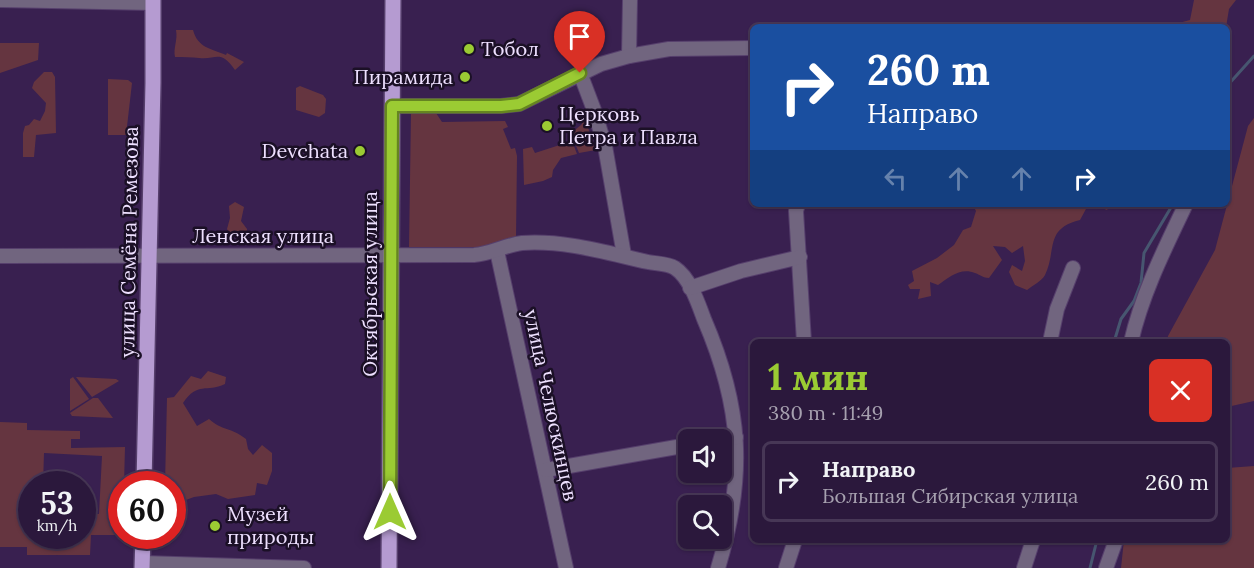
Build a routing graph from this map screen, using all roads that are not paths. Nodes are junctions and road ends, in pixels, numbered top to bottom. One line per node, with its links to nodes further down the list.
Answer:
1 (0, 0): 4 (street)
2 (393, 0): 8 (main road, Октябрьская улица)
3 (630, 0): 6 (street)
4 (153, 2): 14 (main road, улица Семёна Ремезова)
5 (750, 48): 6 (street)
6 (629, 56): 7 (street)
7 (580, 73): 8 (street); 12 (street)
8 (392, 106): 15 (main road, Октябрьская улица)
9 (797, 207): 16 (street)
10 (1185, 207): 21 (street)
11 (497, 251): 12 (street, Ленская улица); 15 (street, Ленская улица); 25 (street, улица Челюскинцев)
12 (624, 255): 18 (street, Ленская улица)
13 (0, 256): 14 (street, Ленская улица)
14 (150, 256): 15 (street, Ленская улица); 26 (main road, улица Семёна Ремезова)
15 (390, 256): 33 (main road, Октябрьская улица)
16 (800, 257): 18 (street); 19 (street)
17 (1073, 268): 20 (street)
18 (690, 288): 22 (street, Ленская улица)
19 (804, 339)
20 (1051, 339)
21 (1132, 339)
22 (736, 437): 23 (street); 35 (street, Ленская улица)
23 (732, 438)
24 (678, 447): 25 (street)
25 (546, 470): 34 (street, улица Челюскинцев)
26 (144, 471)
27 (794, 543): 36 (street)
28 (1032, 543): 37 (street)
29 (1115, 543): 38 (street)
30 (143, 549): 31 (main road)
31 (142, 565): 32 (street)
32 (304, 568)
33 (389, 568)
34 (566, 568)
35 (718, 568)
36 (786, 568)
37 (1024, 568)
38 (1106, 568)

